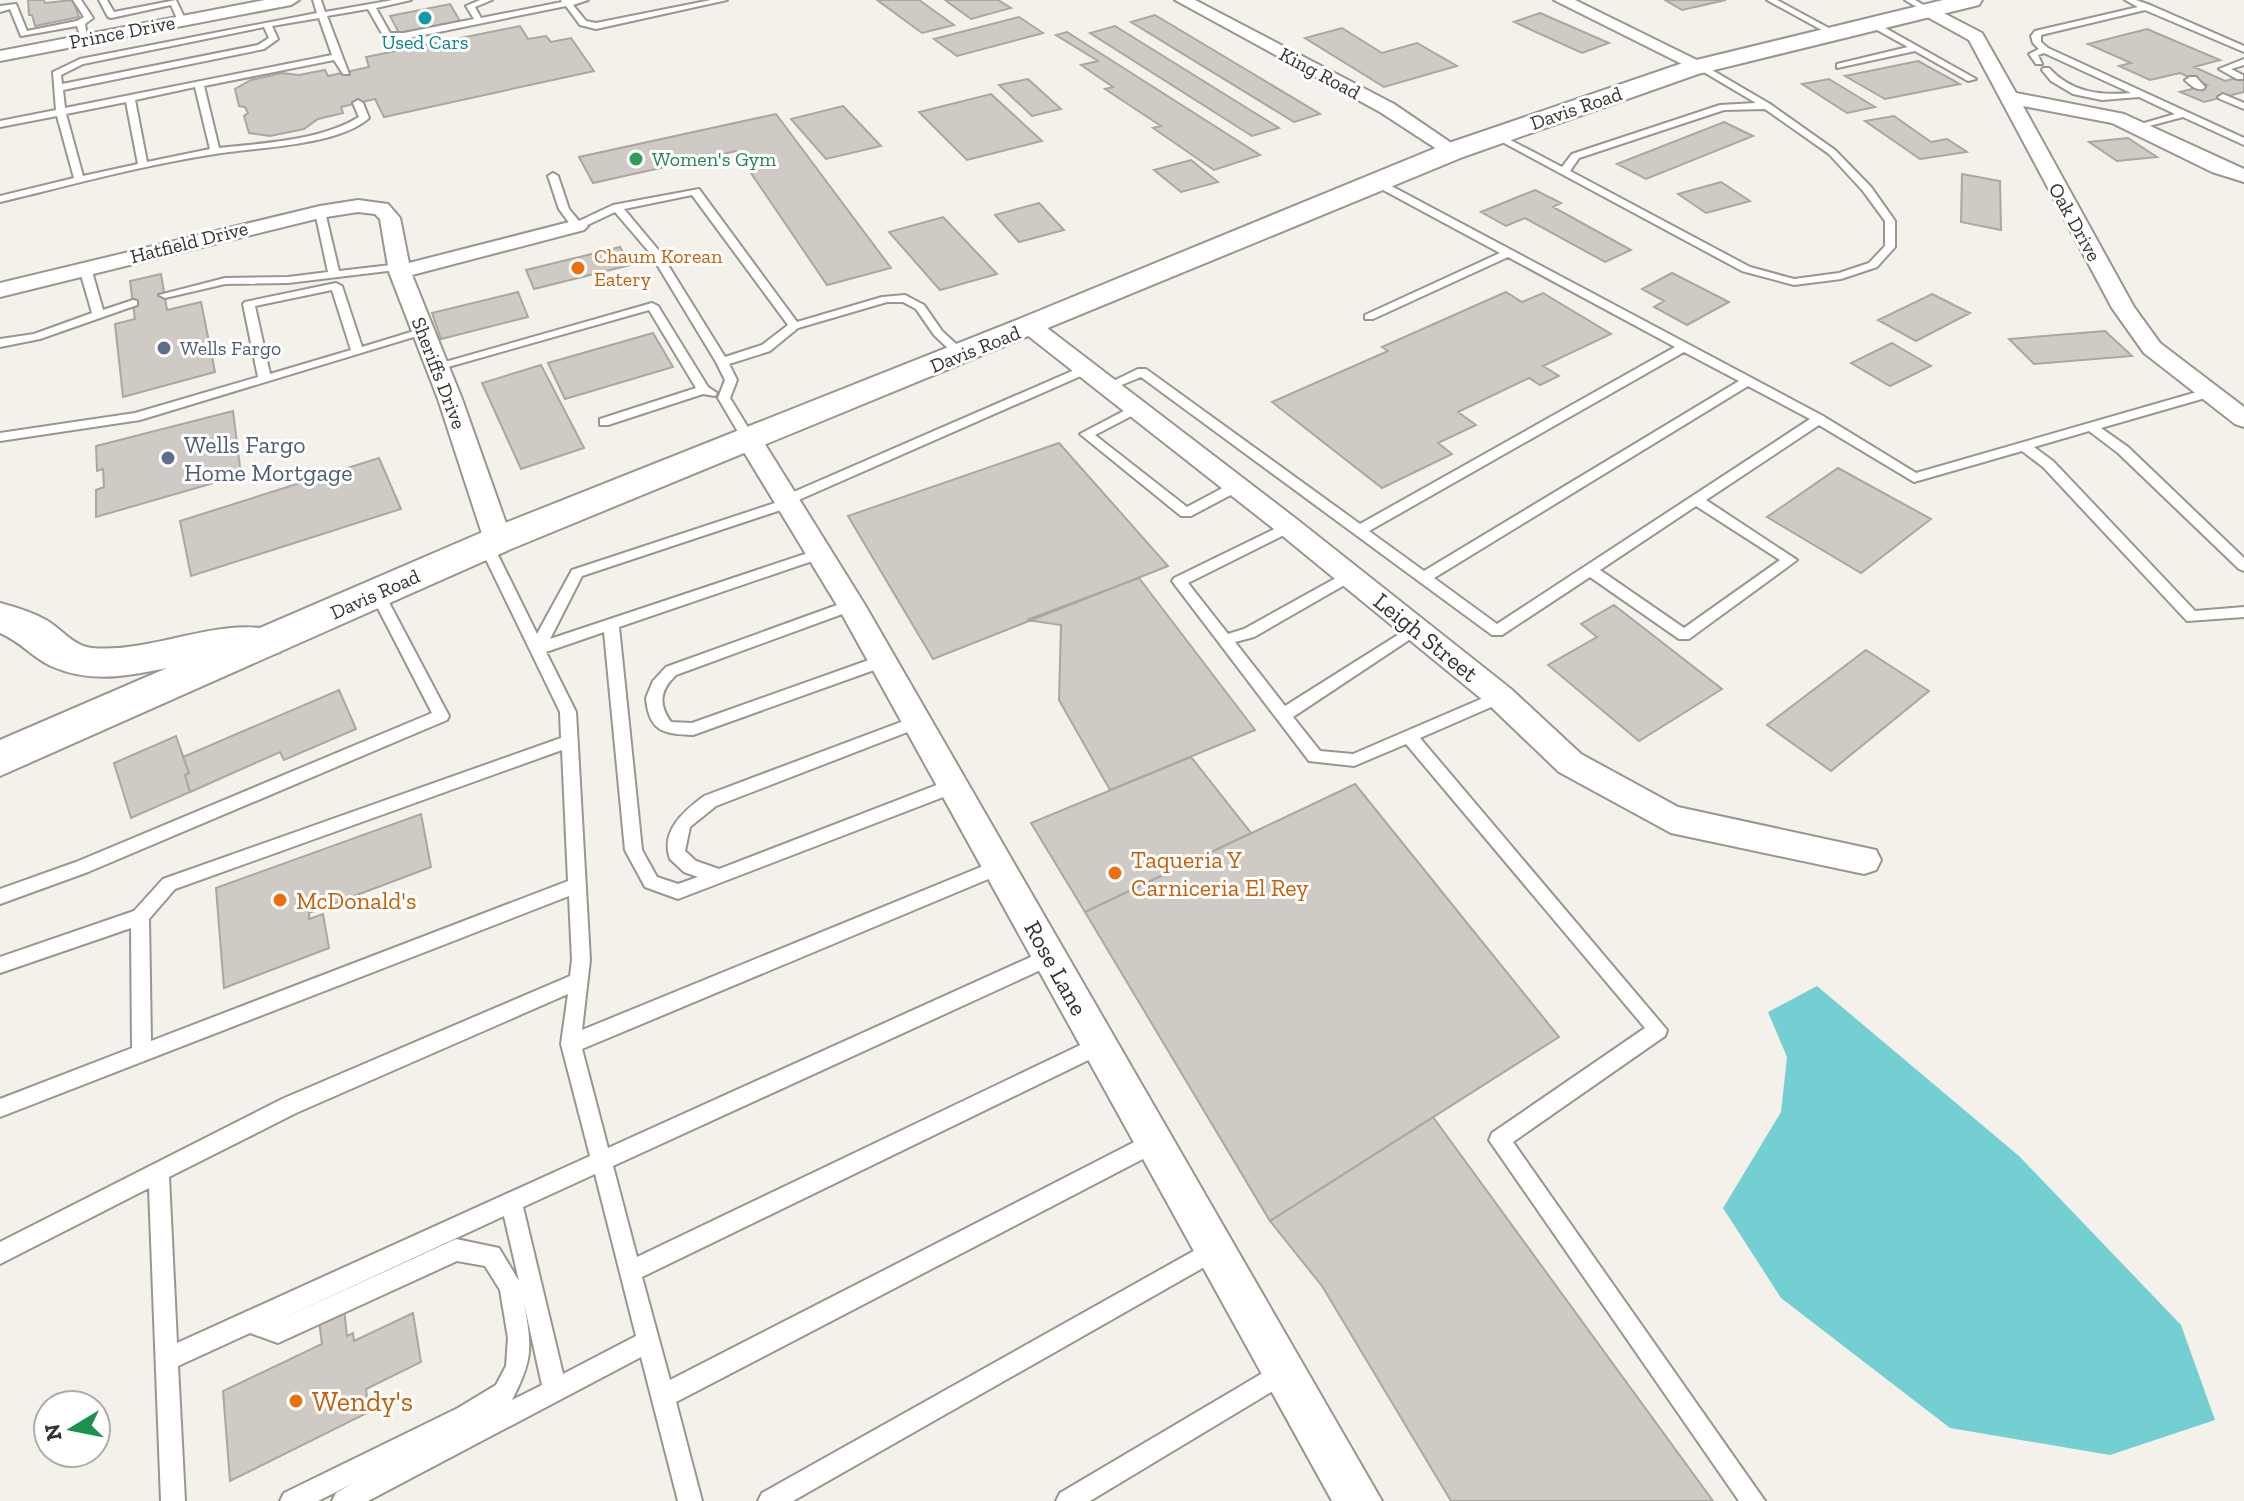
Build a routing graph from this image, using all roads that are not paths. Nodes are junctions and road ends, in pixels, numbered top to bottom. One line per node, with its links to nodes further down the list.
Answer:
1 (77, 0): 28 (lane)
2 (103, 0): 14 (lane)
3 (291, 0): 17 (street, Prince Drive)
4 (317, 0): 23 (lane)
5 (407, 0): 20 (lane)
6 (488, 0): 25 (lane)
7 (584, 0): 15 (lane)
8 (723, 0): 15 (lane)
9 (1183, 0): 59 (street, King Road)
10 (1562, 0): 36 (street)
11 (1771, 0): 29 (lane)
12 (1971, 0): 18 (main road, Davis Road)
13 (2129, 0): 21 (lane)
14 (178, 1): 24 (lane)
15 (566, 1): 25 (lane)
16 (28, 3): 19 (lane)
17 (251, 4): 24 (street, Prince Drive)
18 (1919, 5): 26 (main road, Davis Road); 47 (street, Oak Drive)
19 (13, 6): 22 (lane); 28 (lane)
20 (371, 7): 23 (lane); 25 (lane)
21 (2147, 7): 31 (lane); 32 (lane)
22 (0, 9)
23 (324, 16): 27 (lane); 34 (lane)
24 (182, 21): 28 (street, Prince Drive)
25 (479, 21)
26 (1871, 23): 29 (main road, Davis Road); 30 (lane)
27 (267, 24): 44 (lane); 44 (lane)
28 (82, 31): 33 (street, Prince Drive)
29 (1832, 32): 36 (main road, Davis Road)
30 (1917, 48): 37 (lane); 42 (lane)
31 (2244, 49)
32 (2045, 50): 45 (lane); 45 (lane)
33 (0, 56)
34 (337, 57): 39 (lane); 43 (lane)
35 (2244, 62): 38 (lane)
36 (1700, 66): 50 (lane); 56 (main road, Davis Road)
37 (1840, 66)
38 (2223, 69): 40 (lane); 41 (lane)
39 (346, 72)
40 (2210, 74)
41 (2240, 77)
42 (1971, 79)
43 (199, 84): 46 (lane); 58 (lane)
44 (58, 88): 52 (lane)
45 (2141, 94): 53 (lane)
46 (130, 97): 52 (lane); 60 (lane)
47 (2006, 97): 55 (street); 93 (street, Oak Drive)
48 (2223, 97): 51 (lane)
49 (358, 103): 58 (lane)
50 (1767, 106): 61 (lane); 61 (lane)
51 (2244, 106)
52 (61, 112): 54 (lane); 64 (lane)
53 (2184, 114): 55 (lane); 57 (lane)
54 (0, 124)
55 (2137, 128): 63 (street)
56 (1496, 136): 59 (main road, Davis Road); 61 (lane)
57 (2244, 142)
58 (215, 151): 60 (lane)
59 (1453, 151): 65 (main road, Davis Road)
60 (143, 166): 64 (lane)
61 (1564, 172)
62 (553, 176): 70 (lane)
63 (2244, 176)
64 (79, 180): 66 (lane)
65 (1376, 182): 71 (lane); 81 (main road, Davis Road)
66 (0, 199)
67 (617, 207): 70 (lane); 80 (lane); 87 (lane)
68 (381, 208): 69 (street, Hatfield Drive); 73 (street, Sheriffs Drive)
69 (320, 212): 72 (street, Hatfield Drive); 74 (lane)
70 (577, 226): 73 (street)
71 (1508, 253): 79 (lane); 84 (lane)
72 (85, 268): 75 (street, Hatfield Drive); 78 (lane)
73 (400, 269): 74 (lane); 82 (street, Sheriffs Drive)
74 (334, 274): 76 (lane)
75 (0, 290)
76 (165, 295)
77 (133, 303): 78 (lane)
78 (98, 313): 83 (lane)
79 (1369, 317)
80 (794, 326): 86 (lane); 87 (lane)
81 (1030, 326): 86 (main road, Davis Road); 89 (street, Leigh Street)
82 (424, 332): 85 (lane); 88 (street, Sheriffs Drive)
83 (0, 343)
84 (1684, 347): 91 (lane); 107 (lane)
85 (358, 352): 90 (lane); 90 (lane)
86 (961, 354): 101 (main road, Davis Road)
87 (722, 362): 94 (lane)
88 (437, 366): 92 (lane); 108 (street, Sheriffs Drive)
89 (1097, 378): 95 (street, Leigh Street); 105 (lane); 107 (lane)
90 (265, 379): 100 (lane)
91 (1748, 381): 96 (lane); 113 (lane)
92 (703, 390): 94 (lane); 98 (lane)
93 (2208, 393): 97 (street, Oak Drive); 99 (lane)
94 (724, 398): 101 (lane)
95 (1137, 408): 103 (street, Leigh Street); 103 (lane)
96 (1819, 419): 102 (lane); 104 (lane)
97 (2244, 419)
98 (604, 422)
99 (2091, 427): 102 (lane); 110 (lane)
100 (0, 437)
101 (749, 439): 105 (street, Rose Lane); 108 (main road, Davis Road)
102 (2024, 446): 116 (lane)
103 (1237, 486): 106 (street, Leigh Street)
104 (1696, 500): 111 (lane); 111 (lane)
105 (788, 501): 109 (street, Rose Lane); 122 (lane)
106 (1289, 527): 112 (street, Leigh Street); 120 (lane)
107 (1360, 530): 113 (lane)
108 (492, 542): 114 (main road, Davis Road); 122 (lane)
109 (819, 554): 115 (street, Rose Lane); 118 (lane)
110 (2244, 566)
111 (1590, 570): 113 (lane)
112 (1350, 576): 119 (street, Leigh Street); 120 (lane)
113 (1425, 577)
114 (377, 593): 121 (main road, Davis Road); 135 (lane)
115 (851, 605): 123 (street, Rose Lane); 123 (lane)
116 (2244, 612)
117 (0, 617): 121 (main road)
118 (611, 624): 122 (lane); 133 (lane)
119 (1417, 630): 124 (street, Leigh Street); 125 (lane)
120 (1225, 640): 125 (lane)
121 (266, 642): 129 (main road, Davis Road)
122 (537, 649): 128 (lane)
123 (883, 661): 126 (street, Rose Lane)
124 (1500, 697): 127 (lane); 131 (street, Leigh Street)
125 (1283, 715): 127 (lane)
126 (917, 722): 130 (street, Rose Lane); 133 (lane)
127 (1409, 737): 164 (lane)
128 (570, 741): 134 (lane); 136 (lane)
129 (0, 759)
130 (953, 786): 132 (street, Rose Lane); 133 (lane)
131 (1864, 860)
132 (999, 867): 137 (street, Rose Lane); 140 (lane)
133 (720, 876)
134 (577, 885): 139 (lane); 142 (lane)
135 (0, 897)
136 (140, 917): 138 (lane); 142 (lane)
137 (1050, 957): 141 (street, Rose Lane); 145 (lane)
138 (0, 965)
139 (578, 981): 140 (lane); 146 (lane)
140 (571, 1044): 145 (lane)
141 (1100, 1045): 144 (street, Rose Lane); 150 (lane)
142 (142, 1053): 143 (lane)
143 (0, 1108)
144 (1155, 1142): 148 (street, Rose Lane); 156 (lane)
145 (601, 1161): 147 (lane); 150 (lane)
146 (159, 1172): 149 (lane); 153 (lane)
147 (511, 1202): 151 (lane); 155 (lane)
148 (1216, 1249): 154 (street, Rose Lane); 161 (lane)
149 (0, 1253)
150 (630, 1272): 152 (lane)
151 (250, 1322): 153 (lane); 158 (lane)
152 (649, 1341): 155 (lane); 156 (lane)
153 (166, 1360): 157 (lane)
154 (1284, 1372): 162 (lane); 163 (street, Rose Lane)
155 (555, 1390): 159 (lane)
156 (663, 1396): 160 (lane)
157 (173, 1501)
158 (292, 1501)
159 (344, 1501)
160 (690, 1501)
161 (770, 1501)
162 (1068, 1501)
163 (1358, 1501)
164 (1753, 1501)

